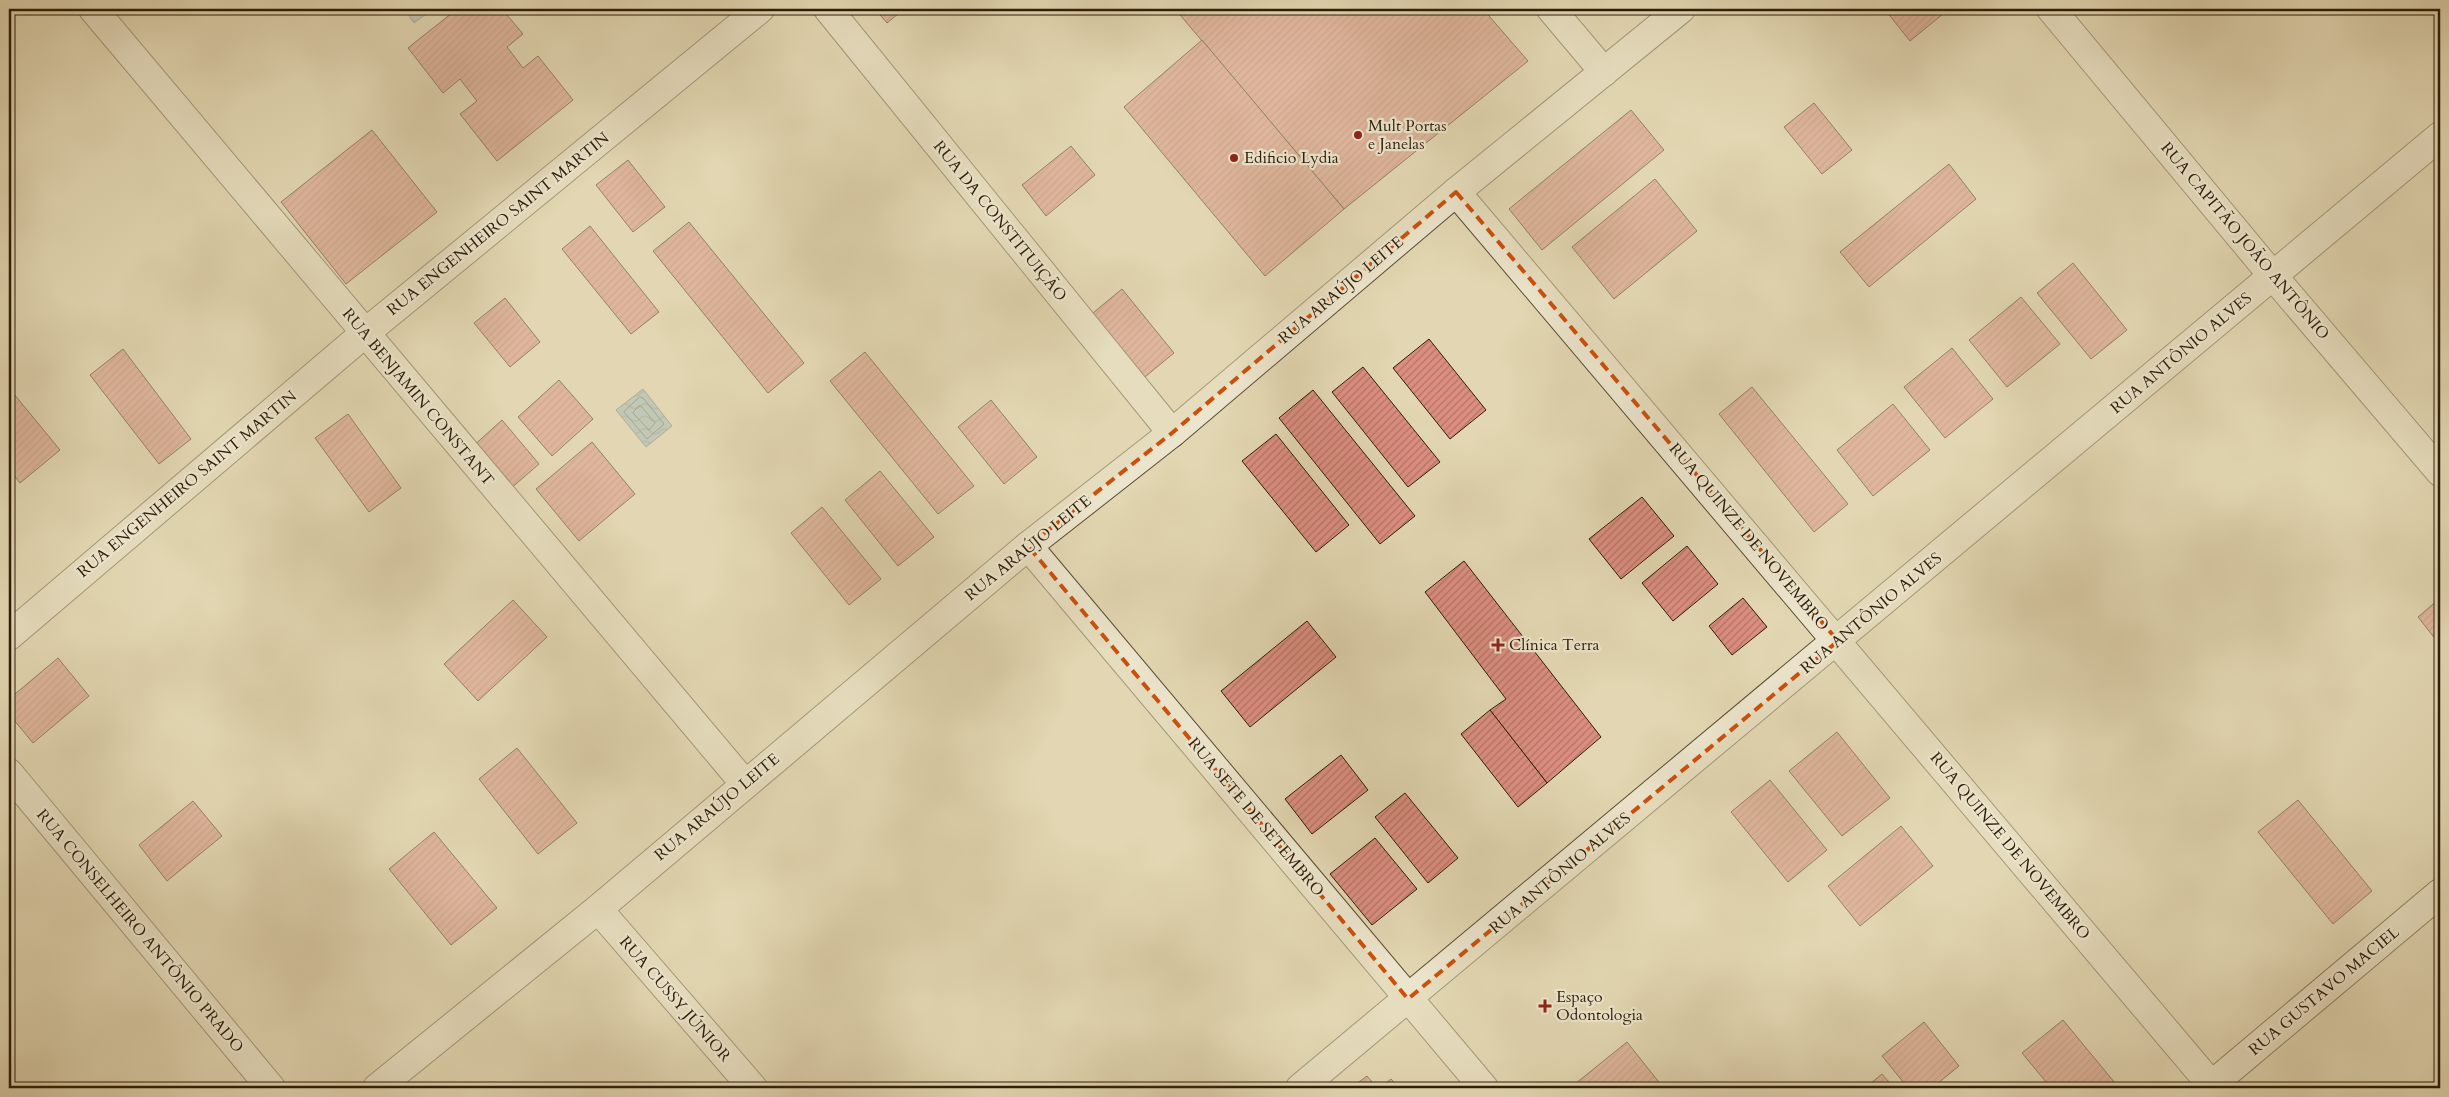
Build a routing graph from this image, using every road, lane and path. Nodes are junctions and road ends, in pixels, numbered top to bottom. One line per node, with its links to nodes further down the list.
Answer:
1 (93, 9): 11 (street, RUA BENJAMIN CONSTANT)
2 (760, 9): 11 (street, RUA ENGENHEIRO SAINT MARTIN)
3 (828, 9): 12 (street, RUA DA CONSTITUIÇÃO)
4 (1551, 9): 7 (street)
5 (1681, 9): 7 (street, RUA ARAÚJO LEITE)
6 (2051, 9): 10 (street, RUA CAPITÃO JOÃO ANTÔNIO)
7 (1604, 72): 9 (street, RUA ARAÚJO LEITE)
8 (2440, 136): 10 (street, RUA ANTÔNIO ALVES)
9 (1456, 192): 12 (street, RUA ARAÚJO LEITE); 16 (street, RUA QUINZE DE NOVEMBRO)
10 (2273, 276): 13 (street, RUA CAPITÃO JOÃO ANTÔNIO); 16 (street, RUA ANTÔNIO ALVES)
11 (365, 333): 15 (street, RUA ENGENHEIRO SAINT MARTIN); 18 (street, RUA BENJAMIN CONSTANT)
12 (1172, 433): 14 (street, RUA ARAÚJO LEITE)
13 (2440, 472)
14 (1028, 546): 18 (street, RUA ARAÚJO LEITE); 21 (street, RUA SETE DE SETEMBRO)
15 (9, 636)
16 (1838, 641): 21 (street, RUA ANTÔNIO ALVES); 22 (street, RUA QUINZE DE NOVEMBRO)
17 (9, 773): 23 (street, RUA CONSELHEIRO ANTÔNIO PRADO)
18 (745, 784): 20 (street, RUA ARAÚJO LEITE)
19 (2440, 893): 22 (street, RUA GUSTAVO MACIEL)
20 (598, 909): 24 (street, RUA ARAÚJO LEITE); 25 (street, RUA CUSSY JÚNIOR)
21 (1408, 1000): 26 (street, RUA ANTÔNIO ALVES); 27 (street, RUA SETE DE SETEMBRO)
22 (2211, 1087)
23 (271, 1088)
24 (376, 1088)
25 (753, 1088)
26 (1300, 1088)
27 (1484, 1088)

